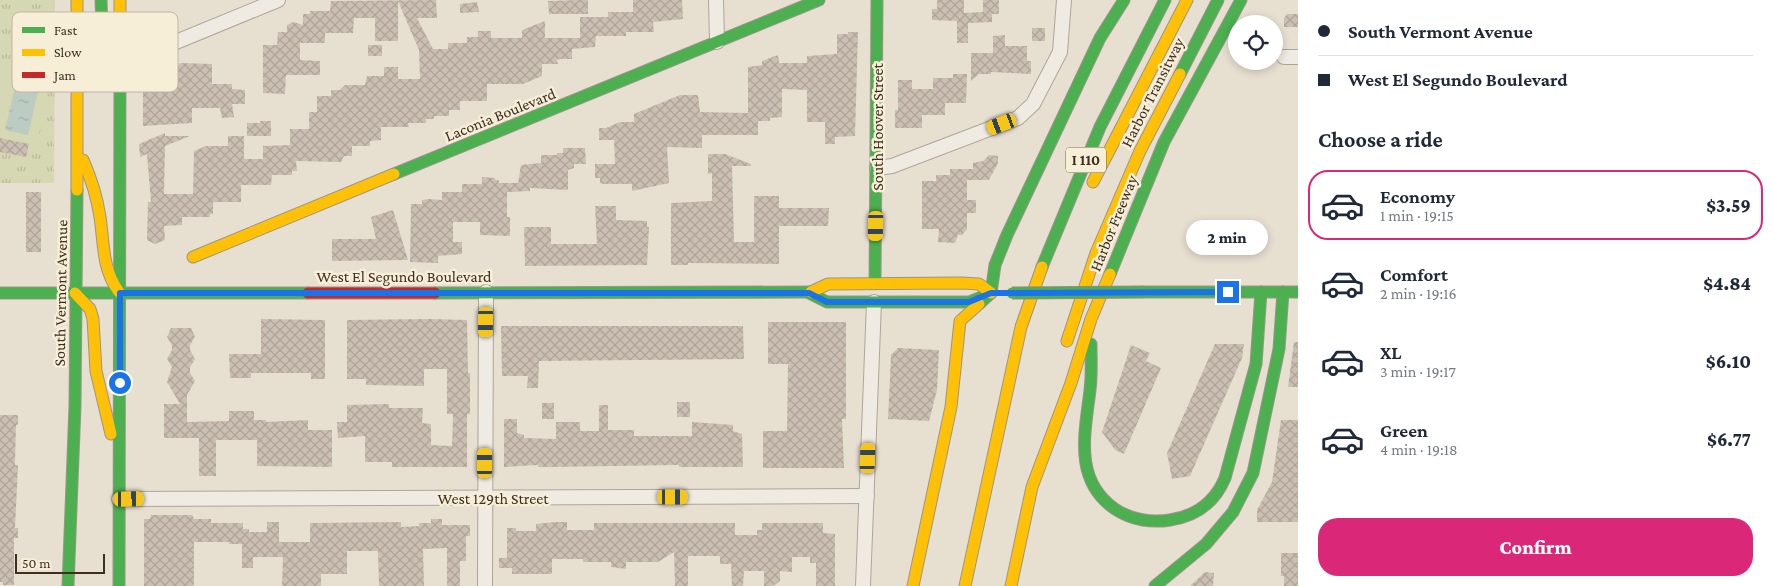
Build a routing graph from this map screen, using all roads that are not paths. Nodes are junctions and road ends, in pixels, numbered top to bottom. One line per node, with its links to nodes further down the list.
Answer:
1 (278, 0): 11 (street)
2 (716, 0): 12 (street)
3 (819, 0): 12 (main road, Laconia Boulevard)
4 (877, 0): 18 (main road, South Hoover Street)
5 (1064, 0): 18 (street)
6 (1124, 0): 31 (main road)
7 (1165, 0): 34 (main road, I 110)
8 (1187, 0): 19 (main road, Harbor Transitway)
9 (1218, 0): 35 (main road, Harbor Transitway)
10 (1241, 0): 33 (main road, Harbor Freeway)
11 (178, 41)
12 (717, 42): 21 (main road, Laconia Boulevard)
13 (1284, 57): 14 (street)
14 (1298, 57)
15 (79, 92): 17 (main road, South Vermont Avenue)
16 (120, 92): 29 (main road)
17 (78, 148): 28 (main road, South Vermont Avenue); 29 (main road)
18 (877, 168): 22 (main road, South Hoover Street)
19 (1086, 197)
20 (1077, 214): 34 (main road)
21 (193, 257)
22 (875, 283): 30 (main road, West El Segundo Boulevard); 31 (main road, West El Segundo Boulevard)
23 (486, 292): 29 (main road, West El Segundo Boulevard); 30 (main road, West El Segundo Boulevard); 40 (street)
24 (1261, 292): 25 (main road, West El Segundo Boulevard); 31 (main road, West El Segundo Boulevard, bridge); 33 (main road)
25 (1283, 292): 26 (main road, West El Segundo Boulevard); 49 (main road)
26 (1298, 292)
27 (0, 293): 28 (main road, West El Segundo Boulevard)
28 (75, 293): 29 (main road, West El Segundo Boulevard); 37 (main road); 42 (main road, South Vermont Avenue)
29 (120, 293): 37 (main road)
30 (809, 293): 32 (main road, West El Segundo Boulevard)
31 (991, 293): 32 (main road, West El Segundo Boulevard); 46 (main road)
32 (874, 302): 39 (street)
33 (1091, 319): 38 (main road, Harbor Freeway)
34 (1021, 327): 47 (main road, I 110)
35 (1064, 352)
36 (1055, 390): 38 (main road)
37 (118, 458): 41 (main road)
38 (1032, 487): 48 (main road, Harbor Freeway)
39 (867, 496): 40 (street, West 129th Street); 45 (street)
40 (485, 498): 41 (street, West 129th Street); 44 (street)
41 (119, 499): 43 (main road)
42 (68, 586)
43 (119, 586)
44 (485, 586)
45 (863, 586)
46 (913, 586)
47 (965, 586)
48 (1012, 586)
49 (1155, 586)

